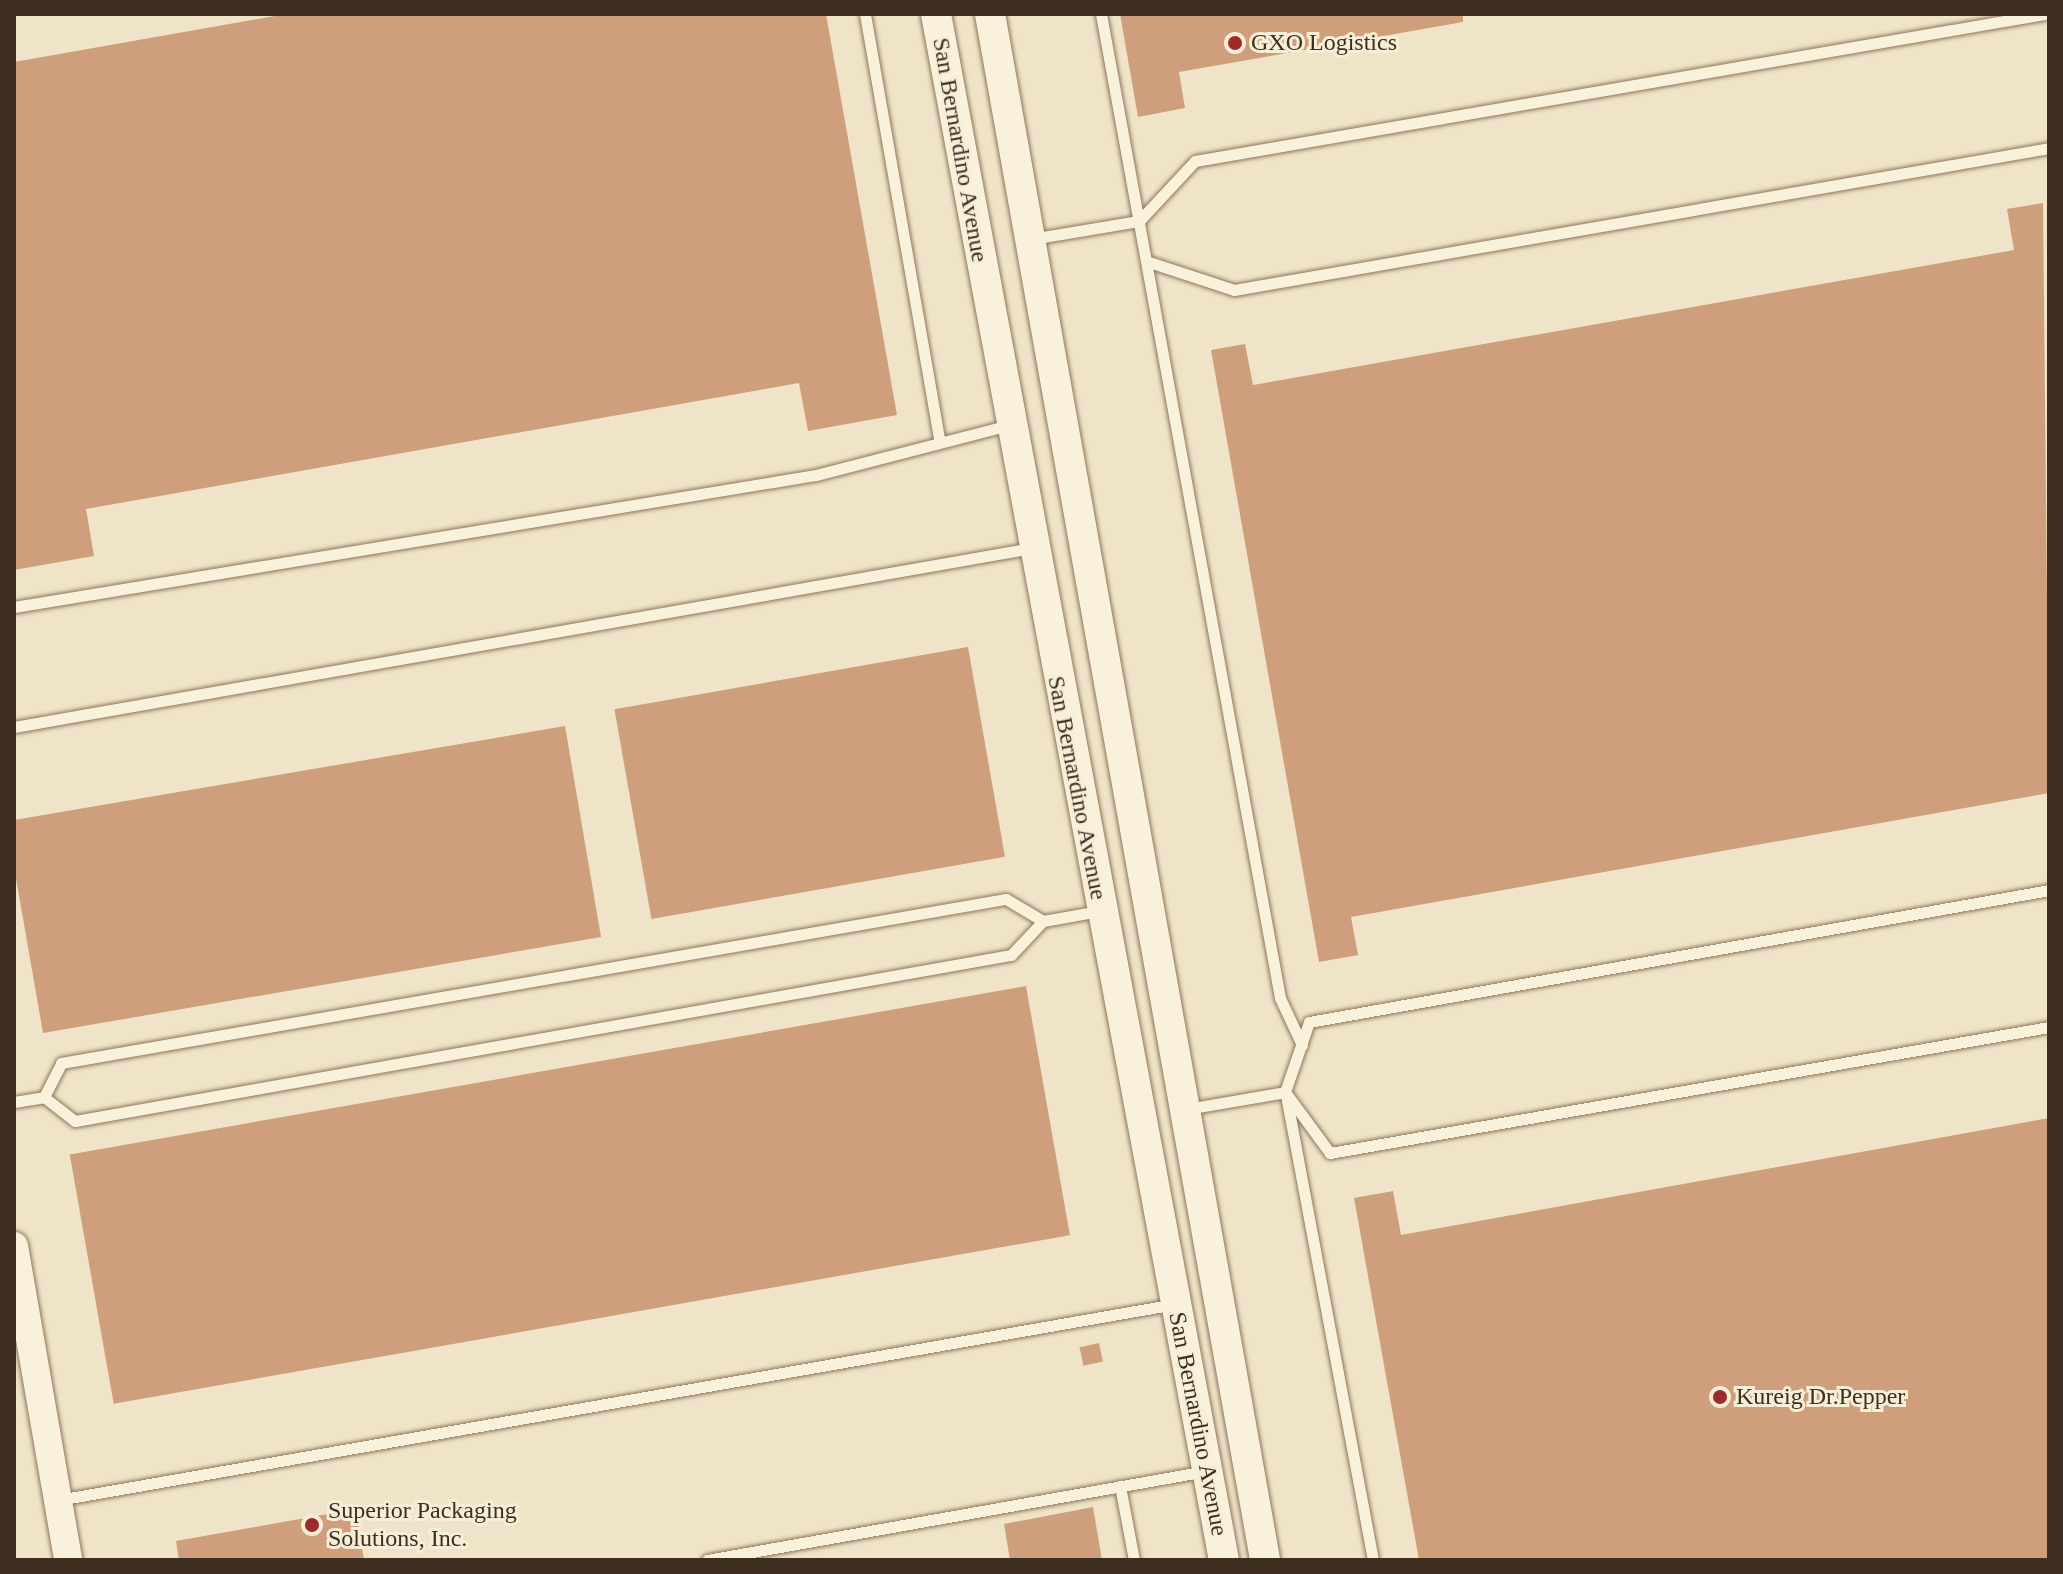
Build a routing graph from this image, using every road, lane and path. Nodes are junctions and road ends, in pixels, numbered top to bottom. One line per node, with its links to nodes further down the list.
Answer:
1 (865, 14): 11 (lane)
2 (936, 14): 10 (main road, San Bernardino Avenue)
3 (990, 14): 8 (main road, San Bernardino Avenue)
4 (1101, 14): 7 (lane)
5 (2044, 14): 7 (lane)
6 (2049, 148): 9 (lane)
7 (1139, 221): 8 (lane); 9 (lane)
8 (1031, 239): 23 (main road, San Bernardino Avenue)
9 (1149, 262): 19 (lane)
10 (1010, 425): 11 (lane); 12 (main road, San Bernardino Avenue)
11 (939, 439): 13 (lane)
12 (1032, 548): 14 (lane); 16 (main road, San Bernardino Avenue)
13 (14, 607)
14 (14, 727)
15 (2049, 890): 19 (lane)
16 (1100, 911): 17 (lane); 25 (main road, San Bernardino Avenue)
17 (1043, 921): 21 (lane); 21 (lane)
18 (2049, 1027): 20 (lane)
19 (1302, 1045): 20 (lane)
20 (1285, 1092): 23 (lane); 34 (lane)
21 (44, 1097): 22 (lane)
22 (14, 1102)
23 (1187, 1109): 33 (main road, San Bernardino Avenue)
24 (14, 1246): 28 (street)
25 (1175, 1304): 26 (main road, San Bernardino Avenue); 28 (lane)
26 (1207, 1471): 27 (lane); 32 (main road, San Bernardino Avenue)
27 (1120, 1486): 30 (lane); 31 (lane)
28 (58, 1500): 29 (street)
29 (68, 1560)
30 (707, 1560)
31 (1134, 1560)
32 (1224, 1560)
33 (1265, 1560)
34 (1373, 1560)

